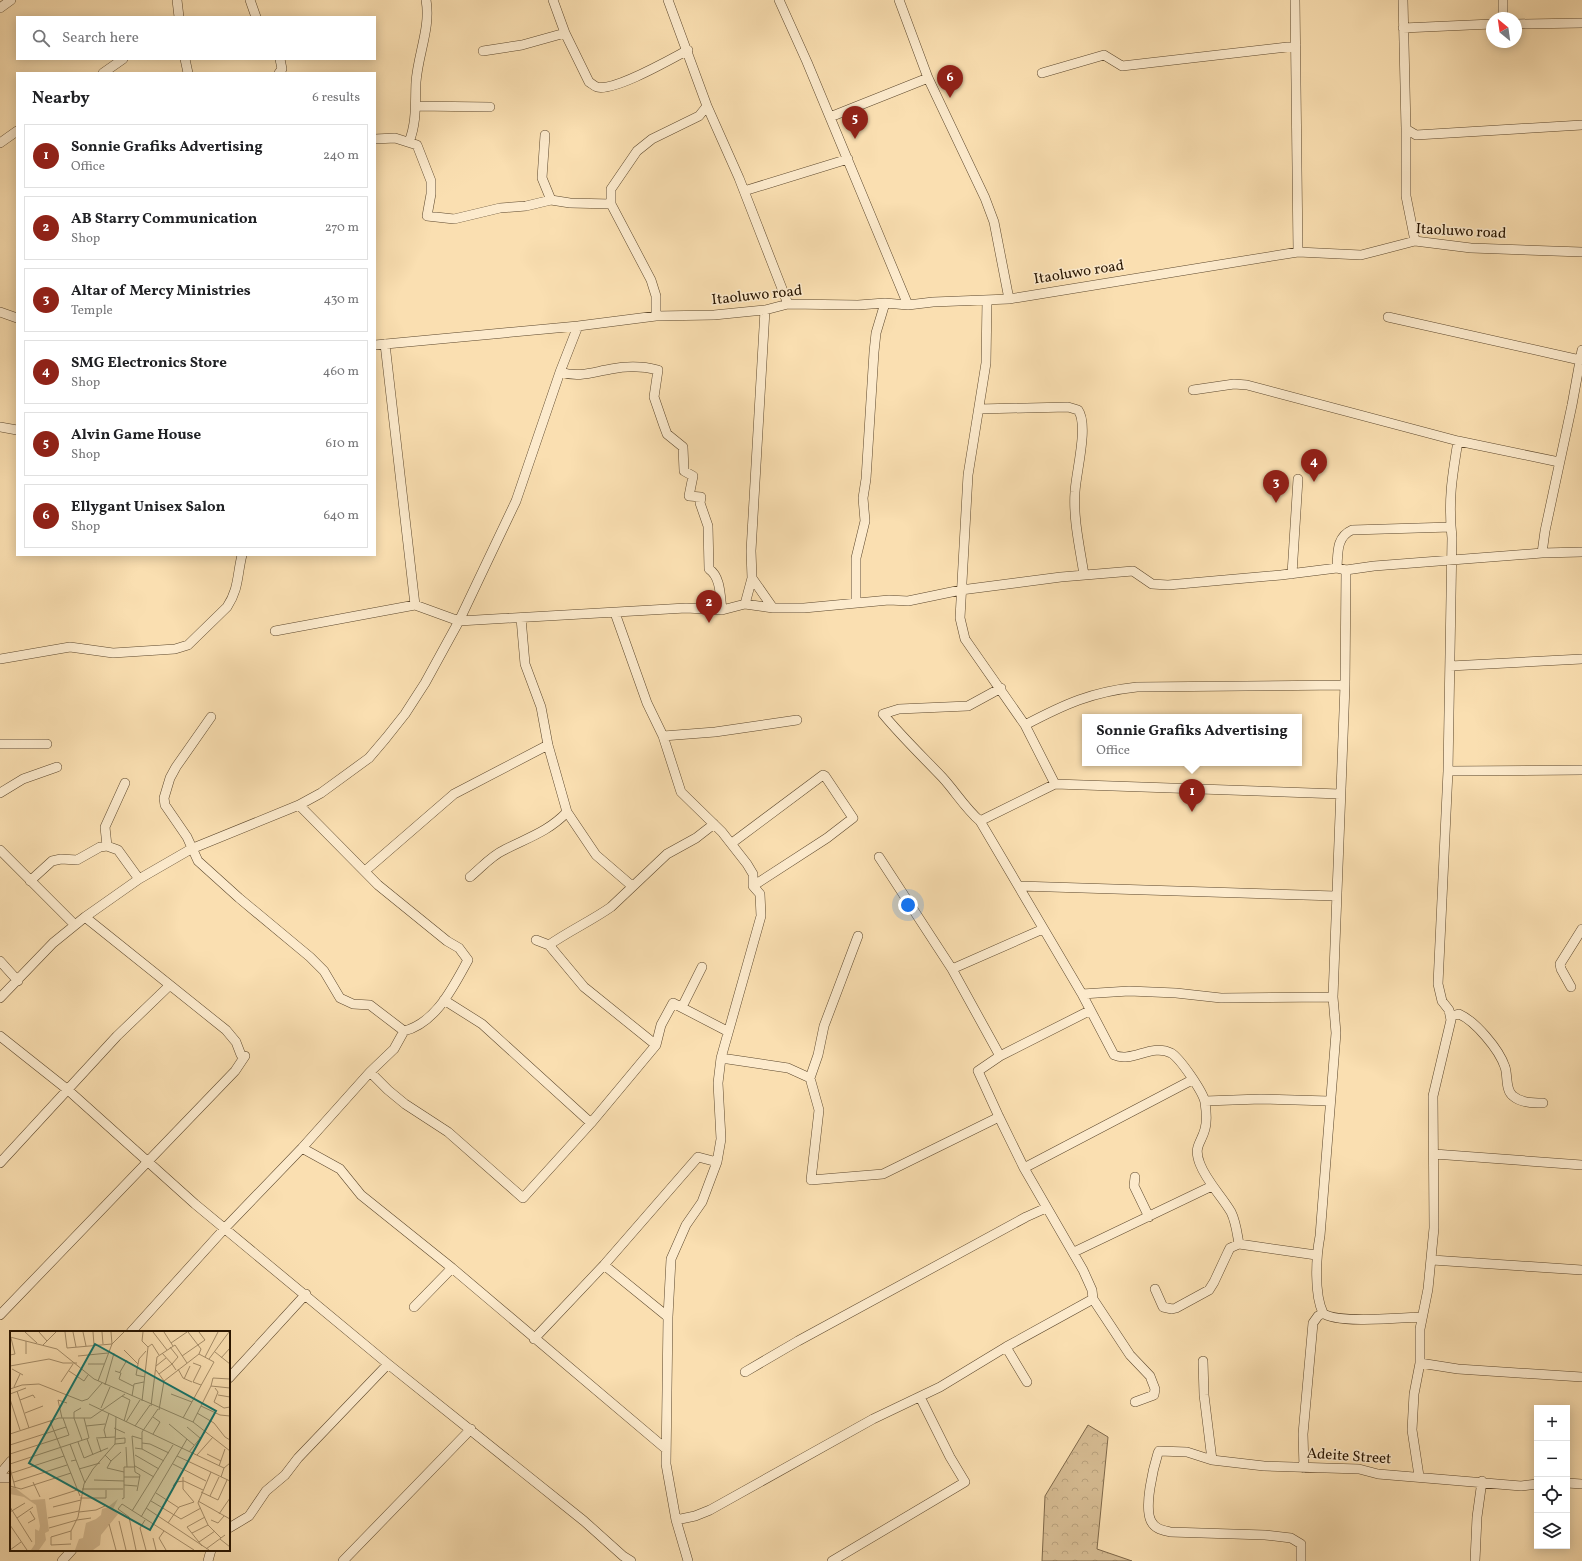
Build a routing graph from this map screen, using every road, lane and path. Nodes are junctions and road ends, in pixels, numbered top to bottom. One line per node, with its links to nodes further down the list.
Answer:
1 (11, 0): 12 (street)
2 (177, 0): 14 (street)
3 (250, 0): 15 (street)
4 (426, 0): 32 (street)
5 (553, 0): 20 (street)
6 (668, 0): 22 (street)
7 (779, 0): 35 (street)
8 (899, 0): 31 (street)
9 (1295, 0): 21 (street)
10 (1403, 0): 19 (street)
11 (1503, 0): 13 (street)
12 (0, 8)
13 (1503, 12)
14 (179, 16)
15 (256, 16)
16 (1582, 23): 18 (street)
17 (1486, 24): 19 (street)
18 (1522, 24)
19 (1403, 28): 37 (street)
20 (565, 33): 22 (street); 23 (street)
21 (1296, 46): 30 (street); 48 (street)
22 (688, 50): 33 (street)
23 (483, 51)
24 (122, 60): 27 (street)
25 (186, 60): 28 (street)
26 (280, 60): 29 (street)
27 (104, 72)
28 (188, 72)
29 (280, 72)
30 (1042, 73)
31 (928, 78): 35 (street); 50 (street)
32 (416, 106): 34 (street); 41 (street)
33 (707, 106): 44 (street); 46 (street)
34 (490, 107)
35 (830, 117): 43 (street)
36 (1582, 125): 37 (street)
37 (1406, 129): 47 (street)
38 (16, 132): 42 (street)
39 (545, 135): 45 (street)
40 (376, 138): 41 (street)
41 (409, 142): 45 (street)
42 (0, 143)
43 (848, 159): 44 (street); 54 (street)
44 (744, 191): 53 (street)
45 (551, 200): 46 (street)
46 (611, 204): 57 (street)
47 (1415, 241): 48 (street, Itaoluwo road); 49 (street, Itaoluwo road)
48 (1298, 252): 50 (street, Itaoluwo road)
49 (1582, 252)
50 (1009, 299): 51 (street, Itaoluwo road)
51 (987, 300): 54 (street, Itaoluwo road); 67 (street)
52 (885, 303): 53 (street, Itaoluwo road); 54 (street, Itaoluwo road); 83 (street)
53 (788, 304): 55 (street, Itaoluwo road)
54 (908, 305)
55 (765, 310): 57 (street, Itaoluwo road); 81 (street)
56 (0, 312): 59 (street)
57 (656, 316): 60 (street, Itaoluwo road)
58 (1388, 317): 64 (street)
59 (16, 318)
60 (578, 326): 61 (street, Itaoluwo road); 65 (street)
61 (385, 344): 62 (street, Itaoluwo road); 85 (street)
62 (376, 345)
63 (1582, 350): 64 (street)
64 (1580, 360): 71 (street)
65 (560, 372): 87 (street); 90 (street)
66 (1193, 390): 70 (street)
67 (979, 409): 80 (street); 82 (street)
68 (0, 427): 69 (street)
69 (16, 430)
70 (1458, 440): 71 (street); 73 (street)
71 (1559, 462): 75 (street)
72 (1298, 479): 79 (street)
73 (1451, 527): 77 (street); 78 (street)
74 (1582, 552): 75 (street)
75 (1542, 553): 77 (street)
76 (242, 556): 92 (street)
77 (1451, 560): 78 (street); 94 (street)
78 (1341, 569): 79 (street); 95 (street)
79 (1292, 574): 80 (street)
80 (1084, 575): 82 (street)
81 (752, 578): 84 (street); 86 (street)
82 (962, 590): 83 (street); 96 (street)
83 (856, 602): 86 (street)
84 (745, 604): 86 (street); 87 (street)
85 (415, 605): 90 (street); 91 (street)
86 (774, 608)
87 (722, 610): 88 (street)
88 (616, 614): 89 (street); 100 (street)
89 (521, 618): 90 (street); 103 (street)
90 (459, 621): 111 (street)
91 (275, 631)
92 (0, 659)
93 (1582, 659): 94 (street)
94 (1450, 666): 106 (street)
95 (1345, 685): 99 (street); 110 (street)
96 (1001, 688): 99 (street); 113 (street)
97 (212, 717): 117 (street)
98 (797, 720): 100 (street)
99 (1025, 725): 108 (street)
100 (663, 736): 114 (street)
101 (0, 744): 102 (street)
102 (47, 744)
103 (548, 744): 112 (street); 120 (street)
104 (57, 767): 109 (street)
105 (1582, 770): 106 (street)
106 (1448, 771): 147 (street)
107 (125, 783): 116 (street)
108 (1055, 784): 110 (street); 113 (street)
109 (0, 793)
110 (1340, 794): 127 (street)
111 (299, 805): 117 (street); 120 (street)
112 (567, 812): 121 (street); 124 (street)
113 (980, 821): 126 (street)
114 (714, 824): 115 (street); 124 (street)
115 (732, 843): 125 (street); 125 (street)
116 (107, 846): 122 (street); 123 (street)
117 (191, 849): 122 (street); 148 (street)
118 (0, 850): 123 (street)
119 (879, 857): 137 (street)
120 (366, 871): 144 (street)
121 (470, 877)
122 (139, 879): 128 (street)
123 (30, 881): 129 (street)
124 (632, 886): 134 (street)
125 (753, 886): 149 (street)
126 (1019, 886): 127 (street); 130 (street)
127 (1336, 896): 142 (street)
128 (85, 917): 129 (street); 139 (street)
129 (75, 925): 138 (street)
130 (1043, 929): 137 (street); 141 (street)
131 (1582, 929): 140 (street)
132 (858, 936): 155 (street)
133 (536, 940): 134 (street)
134 (549, 945): 151 (street)
135 (0, 960): 138 (street)
136 (702, 967): 145 (street)
137 (952, 969): 152 (street)
138 (18, 981): 143 (street)
139 (170, 985): 157 (street); 165 (street)
140 (1571, 987)
141 (1082, 994): 142 (street); 146 (street)
142 (1333, 997): 159 (street)
143 (0, 998)
144 (444, 1000): 148 (street); 162 (street)
145 (682, 1007): 149 (street); 151 (street)
146 (1089, 1011): 152 (street); 156 (street)
147 (1451, 1016): 160 (street); 164 (street)
148 (404, 1031): 154 (street)
149 (727, 1031): 153 (street)
150 (0, 1036): 157 (street)
151 (656, 1045): 162 (street)
152 (1000, 1056): 161 (street)
153 (721, 1058): 155 (street); 166 (street)
154 (370, 1072): 162 (street); 163 (street)
155 (810, 1078): 161 (street)
156 (1192, 1080): 158 (street); 169 (street)
157 (68, 1090): 165 (street); 167 (street)
158 (1205, 1101): 159 (street); 171 (street)
159 (1329, 1101): 177 (street)
160 (1543, 1103)
161 (999, 1118): 169 (street)
162 (591, 1124)
163 (302, 1148): 174 (street); 180 (street)
164 (1434, 1154): 168 (street); 178 (street)
165 (147, 1161): 174 (street); 187 (street)
166 (717, 1162): 179 (street); 188 (street)
167 (0, 1163)
168 (1582, 1165)
169 (1024, 1168): 172 (street)
170 (1135, 1177): 173 (street)
171 (1212, 1186): 173 (street); 175 (street)
172 (1046, 1208): 176 (street); 196 (street)
173 (1149, 1217): 176 (street)
174 (225, 1228): 183 (street); 190 (street)
175 (1239, 1244): 177 (street); 182 (street)
176 (1074, 1252): 184 (street)
177 (1316, 1255): 186 (street)
178 (1432, 1260): 181 (street); 189 (street)
179 (604, 1265): 188 (street); 191 (street)
180 (452, 1268): 185 (street); 191 (street)
181 (1582, 1270)
182 (1155, 1289)
183 (306, 1294): 195 (street); 197 (street)
184 (1093, 1300): 192 (street); 201 (street)
185 (414, 1307)
186 (1323, 1313): 189 (street); 206 (street)
187 (0, 1315)
188 (668, 1317): 203 (street)
189 (1421, 1317): 194 (street)
190 (132, 1331)
191 (534, 1339): 203 (street)
192 (1006, 1348): 199 (street); 200 (street)
193 (1203, 1361): 204 (street)
194 (1420, 1363): 198 (street); 208 (street)
195 (388, 1364): 202 (street); 214 (street)
196 (745, 1372)
197 (230, 1377)
198 (1582, 1377)
199 (1028, 1382)
200 (920, 1397): 213 (street); 222 (street)
201 (1135, 1402)
202 (472, 1429): 219 (street); 220 (street)
203 (666, 1449): 213 (street)
204 (1212, 1460): 206 (street, Adeite Street); 223 (street, Adeite Street)
205 (10, 1462): 207 (street)
206 (1304, 1468): 208 (street, Adeite Street)
207 (0, 1474)
208 (1419, 1476): 209 (street, Adeite Street)
209 (1482, 1482): 211 (street, Adeite Street); 224 (street)
210 (1570, 1483): 212 (street)
211 (1534, 1484)
212 (1582, 1484)
213 (676, 1520): 221 (street)
214 (230, 1527)
215 (71, 1551): 217 (street)
216 (211, 1551): 218 (street)
217 (62, 1561)
218 (208, 1561)
219 (343, 1561)
220 (631, 1561)
221 (688, 1561)
222 (832, 1561)
223 (1301, 1561)
224 (1475, 1561)

